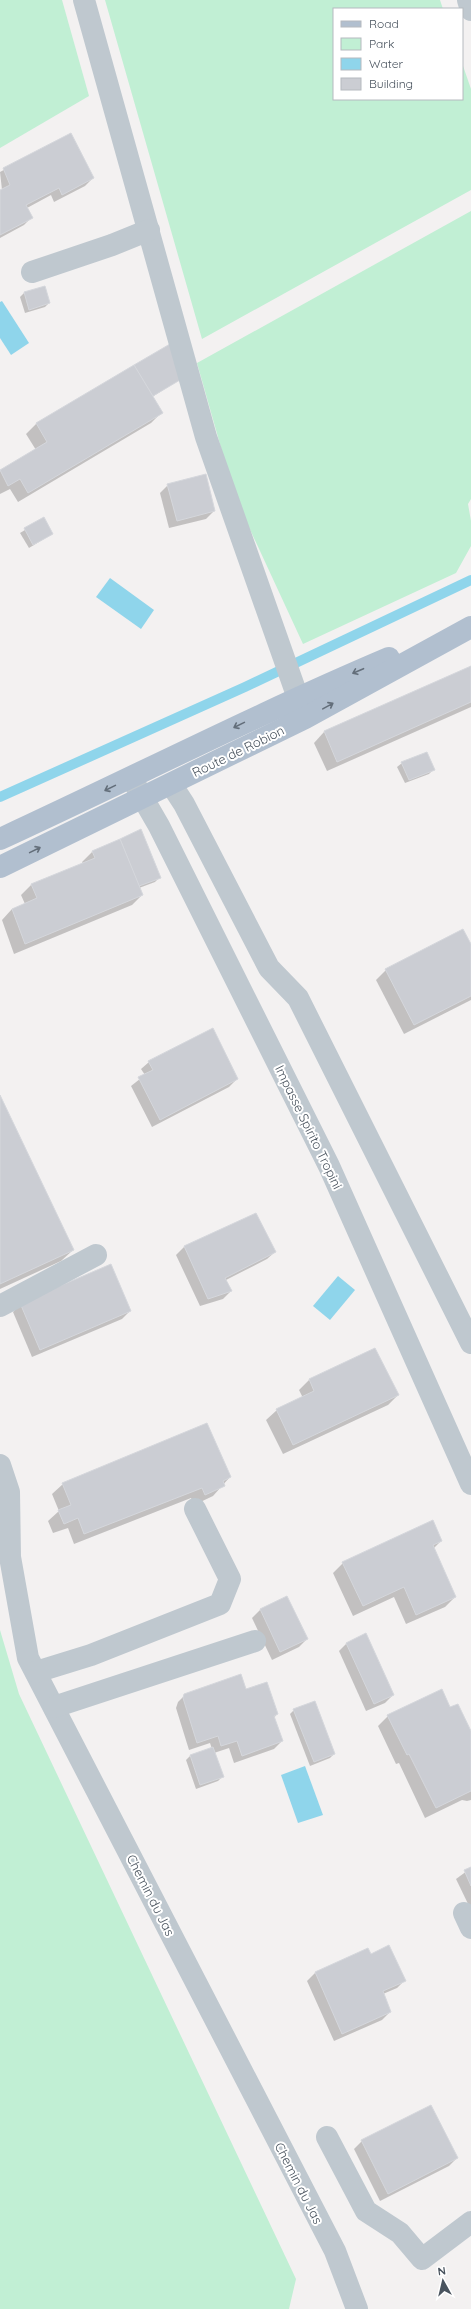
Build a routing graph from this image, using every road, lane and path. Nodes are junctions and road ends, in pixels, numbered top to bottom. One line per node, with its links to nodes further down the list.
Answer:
1 (84, 0): 4 (street)
2 (468, 0): 3 (street)
3 (471, 10)
4 (149, 230): 5 (street); 8 (street)
5 (32, 272)
6 (471, 623): 8 (main road, Route de Robion, one-way to 8)
7 (471, 626): 9 (main road, Route de Robion, one-way to 7)
8 (297, 697): 9 (street); 10 (main road, Route de Robion, one-way to 10)
9 (305, 718): 11 (main road, Route de Robion)
10 (131, 778): 12 (street, Impasse Spirito Tropini); 13 (main road, Route de Robion, one-way to 13)
11 (171, 784): 12 (main road, Route de Robion); 17 (street)
12 (142, 798): 14 (main road, Route de Robion, one-way to 12); 19 (street, Impasse Spirito Tropini)
13 (0, 839)
14 (0, 867)
15 (96, 1255): 16 (street)
16 (0, 1306)
17 (471, 1343)
18 (0, 1465): 21 (street, Chemin du Jas)
19 (471, 1484)
20 (195, 1509): 23 (street)
21 (5, 1559): 23 (street, Chemin du Jas)
22 (255, 1641): 24 (street)
23 (36, 1672): 24 (street, Chemin du Jas)
24 (54, 1708): 27 (street, Chemin du Jas)
25 (327, 2137): 26 (street)
26 (471, 2222)
27 (357, 2309)

